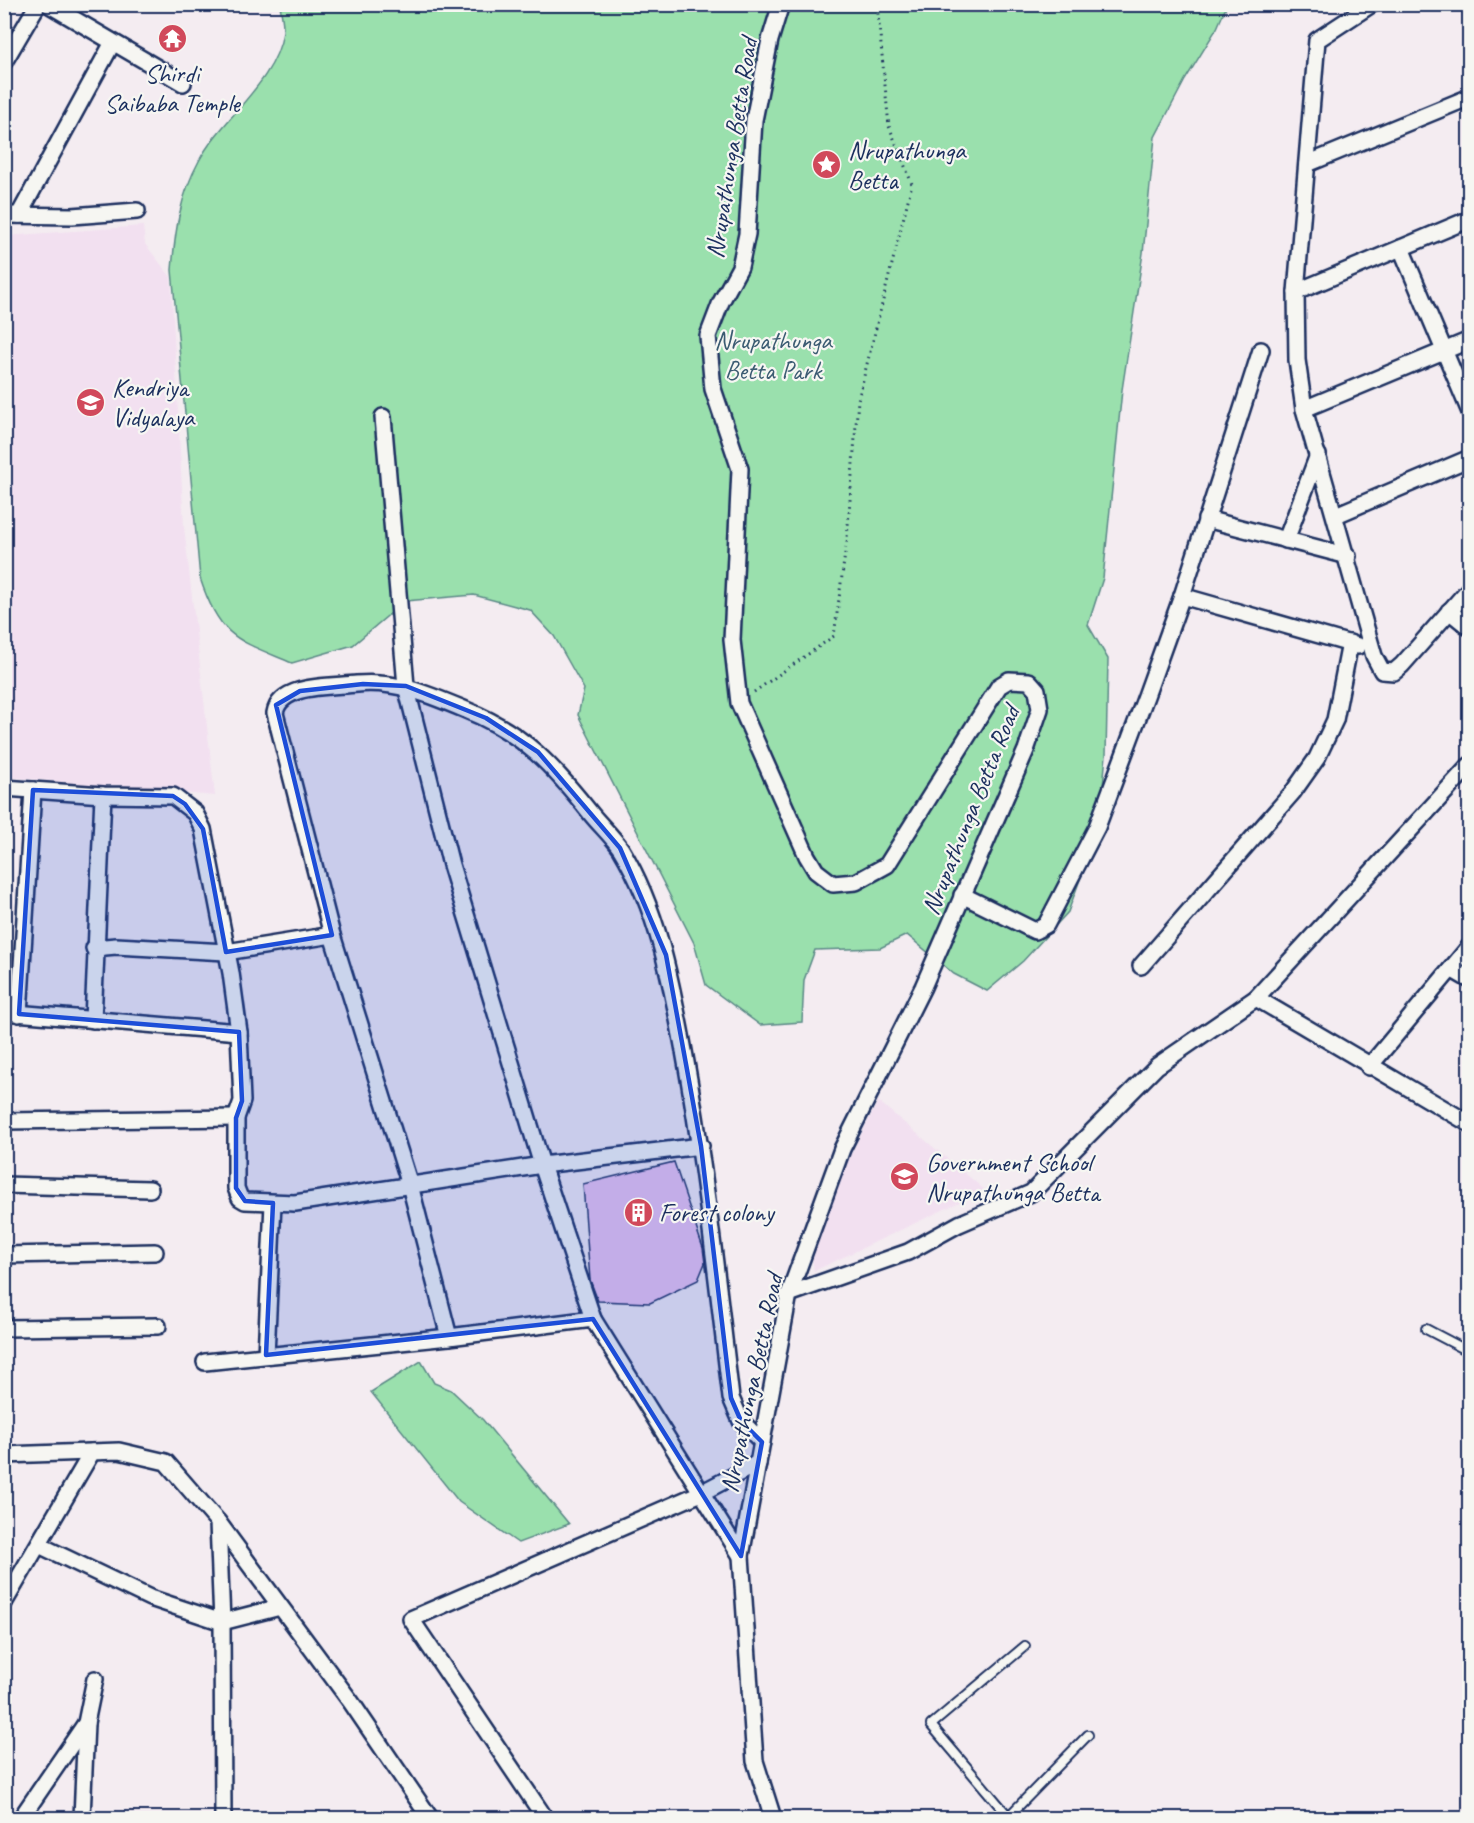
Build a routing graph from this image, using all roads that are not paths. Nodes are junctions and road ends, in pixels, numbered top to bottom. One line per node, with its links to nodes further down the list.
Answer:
1 (38, 4): 6 (street)
2 (48, 4): 5 (street)
3 (781, 4): 38 (street, Nrupathunga Betta Road)
4 (1372, 4): 9 (street)
5 (112, 44): 7 (street); 11 (street)
6 (4, 62)
7 (183, 83)
8 (1470, 97): 9 (street)
9 (1307, 164): 14 (street)
10 (137, 211): 11 (street)
11 (12, 215)
12 (1470, 219): 13 (street)
13 (1401, 248): 14 (street); 17 (street)
14 (1296, 292): 18 (street)
15 (1470, 340): 17 (street)
16 (1261, 350): 24 (street)
17 (1444, 350): 18 (street); 19 (street)
18 (1304, 409): 21 (street)
19 (1470, 412)
20 (383, 417): 33 (street)
21 (1318, 455): 23 (street); 25 (street)
22 (1470, 458): 23 (street)
23 (1336, 515): 26 (street)
24 (1206, 519): 25 (street); 28 (street)
25 (1286, 540): 26 (street)
26 (1348, 556): 32 (street)
27 (1470, 588): 29 (street)
28 (1182, 596): 31 (street); 38 (street)
29 (1449, 611): 30 (street); 32 (street)
30 (1470, 628)
31 (1350, 643): 32 (street); 43 (street)
32 (1372, 650)
33 (406, 686): 39 (street); 54 (street); 55 (street)
34 (1470, 765): 46 (street)
35 (4, 788): 36 (street)
36 (33, 789): 37 (street); 47 (street)
37 (103, 795): 41 (street); 42 (street)
38 (962, 895): 62 (street, Nrupathunga Betta Road)
39 (332, 935): 42 (street); 57 (street)
40 (1470, 946): 44 (street)
41 (94, 948): 42 (street); 48 (street)
42 (226, 952): 49 (street)
43 (1141, 966)
44 (1450, 969): 45 (street); 50 (street)
45 (1470, 980)
46 (1256, 998): 50 (street); 62 (street)
47 (12, 1013): 48 (street)
48 (93, 1020): 49 (street)
49 (239, 1032): 51 (street)
50 (1369, 1067): 53 (street)
51 (236, 1118): 52 (street); 59 (street)
52 (4, 1120)
53 (1470, 1124)
54 (701, 1146): 55 (street); 71 (street)
55 (542, 1165): 57 (street); 63 (street)
56 (4, 1185): 58 (street)
57 (410, 1185): 59 (street); 67 (street)
58 (150, 1189)
59 (273, 1203): 69 (street)
60 (155, 1252): 61 (street)
61 (4, 1255)
62 (789, 1294): 71 (street, Nrupathunga Betta Road)
63 (592, 1319): 67 (street); 75 (street)
64 (158, 1326): 65 (street)
65 (4, 1328)
66 (1426, 1329): 68 (lane)
67 (448, 1337): 69 (street)
68 (1470, 1352)
69 (266, 1355): 70 (street)
70 (205, 1362)
71 (762, 1442): 74 (street, Nrupathunga Betta Road)
72 (92, 1452): 73 (street); 76 (street); 77 (street)
73 (4, 1455)
74 (758, 1462): 75 (street); 78 (street, Nrupathunga Betta Road)
75 (702, 1493): 78 (street); 90 (street)
76 (218, 1522): 80 (street); 81 (street)
77 (39, 1545): 79 (street); 81 (street)
78 (741, 1556): 91 (street, Nrupathunga Betta Road)
79 (4, 1603)
80 (280, 1606): 81 (street); 89 (street)
81 (222, 1622): 88 (street)
82 (1025, 1647): 92 (lane)
83 (94, 1678): 84 (street)
84 (86, 1723): 86 (street); 87 (street)
85 (1088, 1735): 92 (lane)
86 (21, 1818)
87 (82, 1818)
88 (223, 1818)
89 (430, 1818)
90 (545, 1818)
91 (773, 1818)
92 (1008, 1818)

